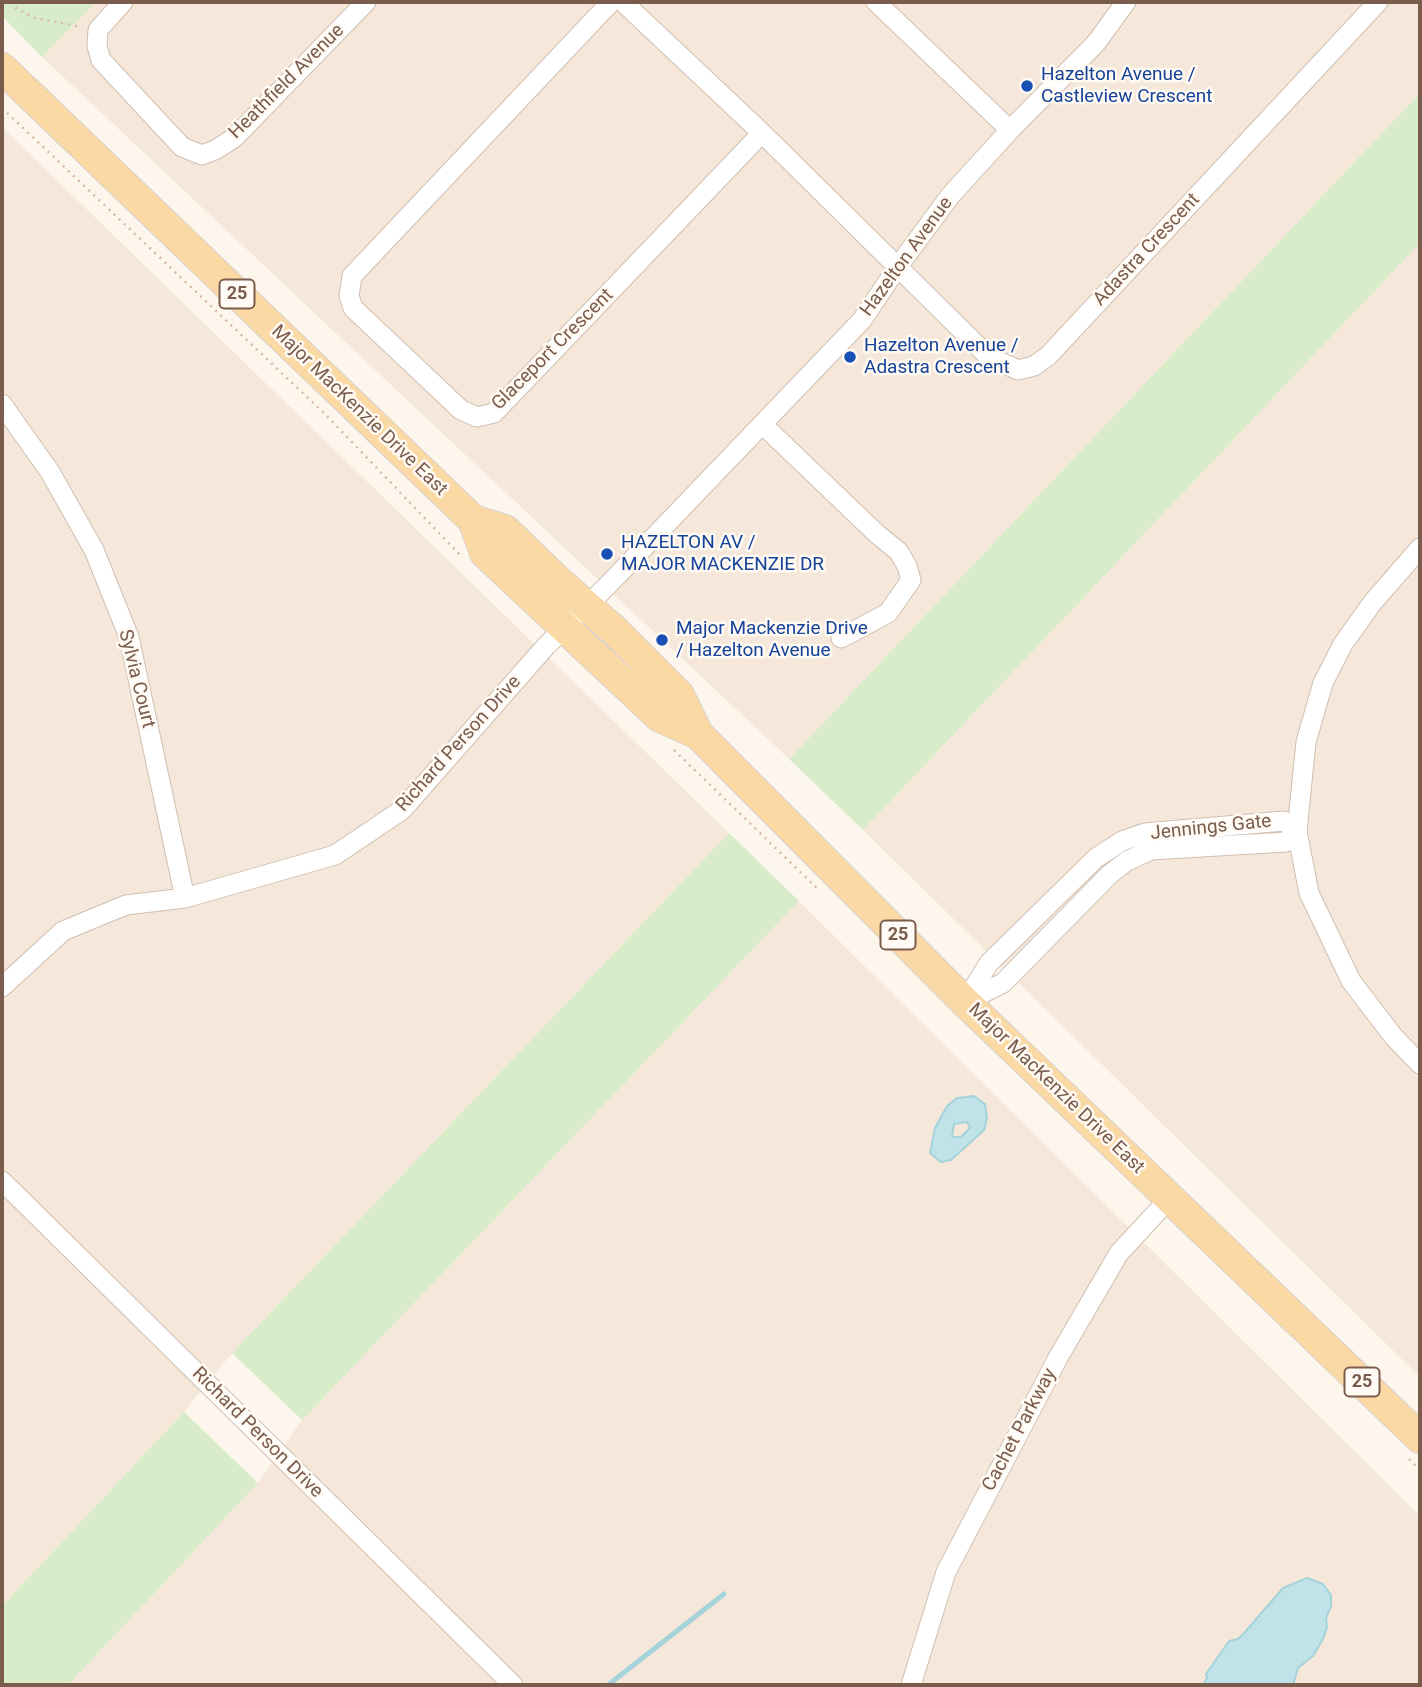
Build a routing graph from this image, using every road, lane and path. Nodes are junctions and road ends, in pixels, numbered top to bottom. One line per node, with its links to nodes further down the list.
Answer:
1 (11, 2): 9 (path)
2 (123, 2): 9 (street)
3 (366, 2): 9 (street, Heathfield Avenue)
4 (611, 2): 13 (street, Glaceport Crescent)
5 (622, 2): 13 (street)
6 (876, 2): 12 (street)
7 (1126, 2): 12 (street, Hazelton Avenue)
8 (1378, 2): 14 (street, Adastra Crescent)
9 (97, 30)
10 (2, 68): 17 (main road, Major MacKenzie Drive East / 25)
11 (2, 108): 19 (path)
12 (1010, 130): 14 (street, Hazelton Avenue)
13 (762, 133): 14 (street)
14 (897, 268): 16 (street, Hazelton Avenue)
15 (2, 404): 27 (street, Sylvia Court)
16 (762, 424): 20 (street, Hazelton Avenue); 22 (street)
17 (473, 520): 20 (main road, Major MacKenzie Drive East / 25); 21 (main road, Major MacKenzie Drive East / 25)
18 (1420, 548): 24 (street)
19 (463, 559)
20 (587, 606): 21 (street, Hazelton Avenue); 23 (main road, Major MacKenzie Drive East / 25)
21 (564, 628): 23 (main road, Major MacKenzie Drive East / 25); 27 (street, Richard Person Drive)
22 (841, 638)
23 (698, 734): 29 (main road, Major MacKenzie Drive East / 25)
24 (1297, 831): 25 (street, Jennings Gate); 26 (street, Jennings Gate); 30 (street)
25 (1096, 858): 26 (street); 29 (street, Jennings Gate)
26 (1110, 874): 29 (street, Jennings Gate)
27 (185, 898): 28 (street, Richard Person Drive)
28 (2, 987)
29 (965, 1002): 32 (main road, Major MacKenzie Drive East / 25)
30 (1420, 1064)
31 (2, 1181): 34 (street, Richard Person Drive)
32 (1170, 1198): 33 (main road, Major MacKenzie Drive East / 25); 35 (street, Cachet Parkway)
33 (1420, 1438)
34 (513, 1685)
35 (911, 1685)

